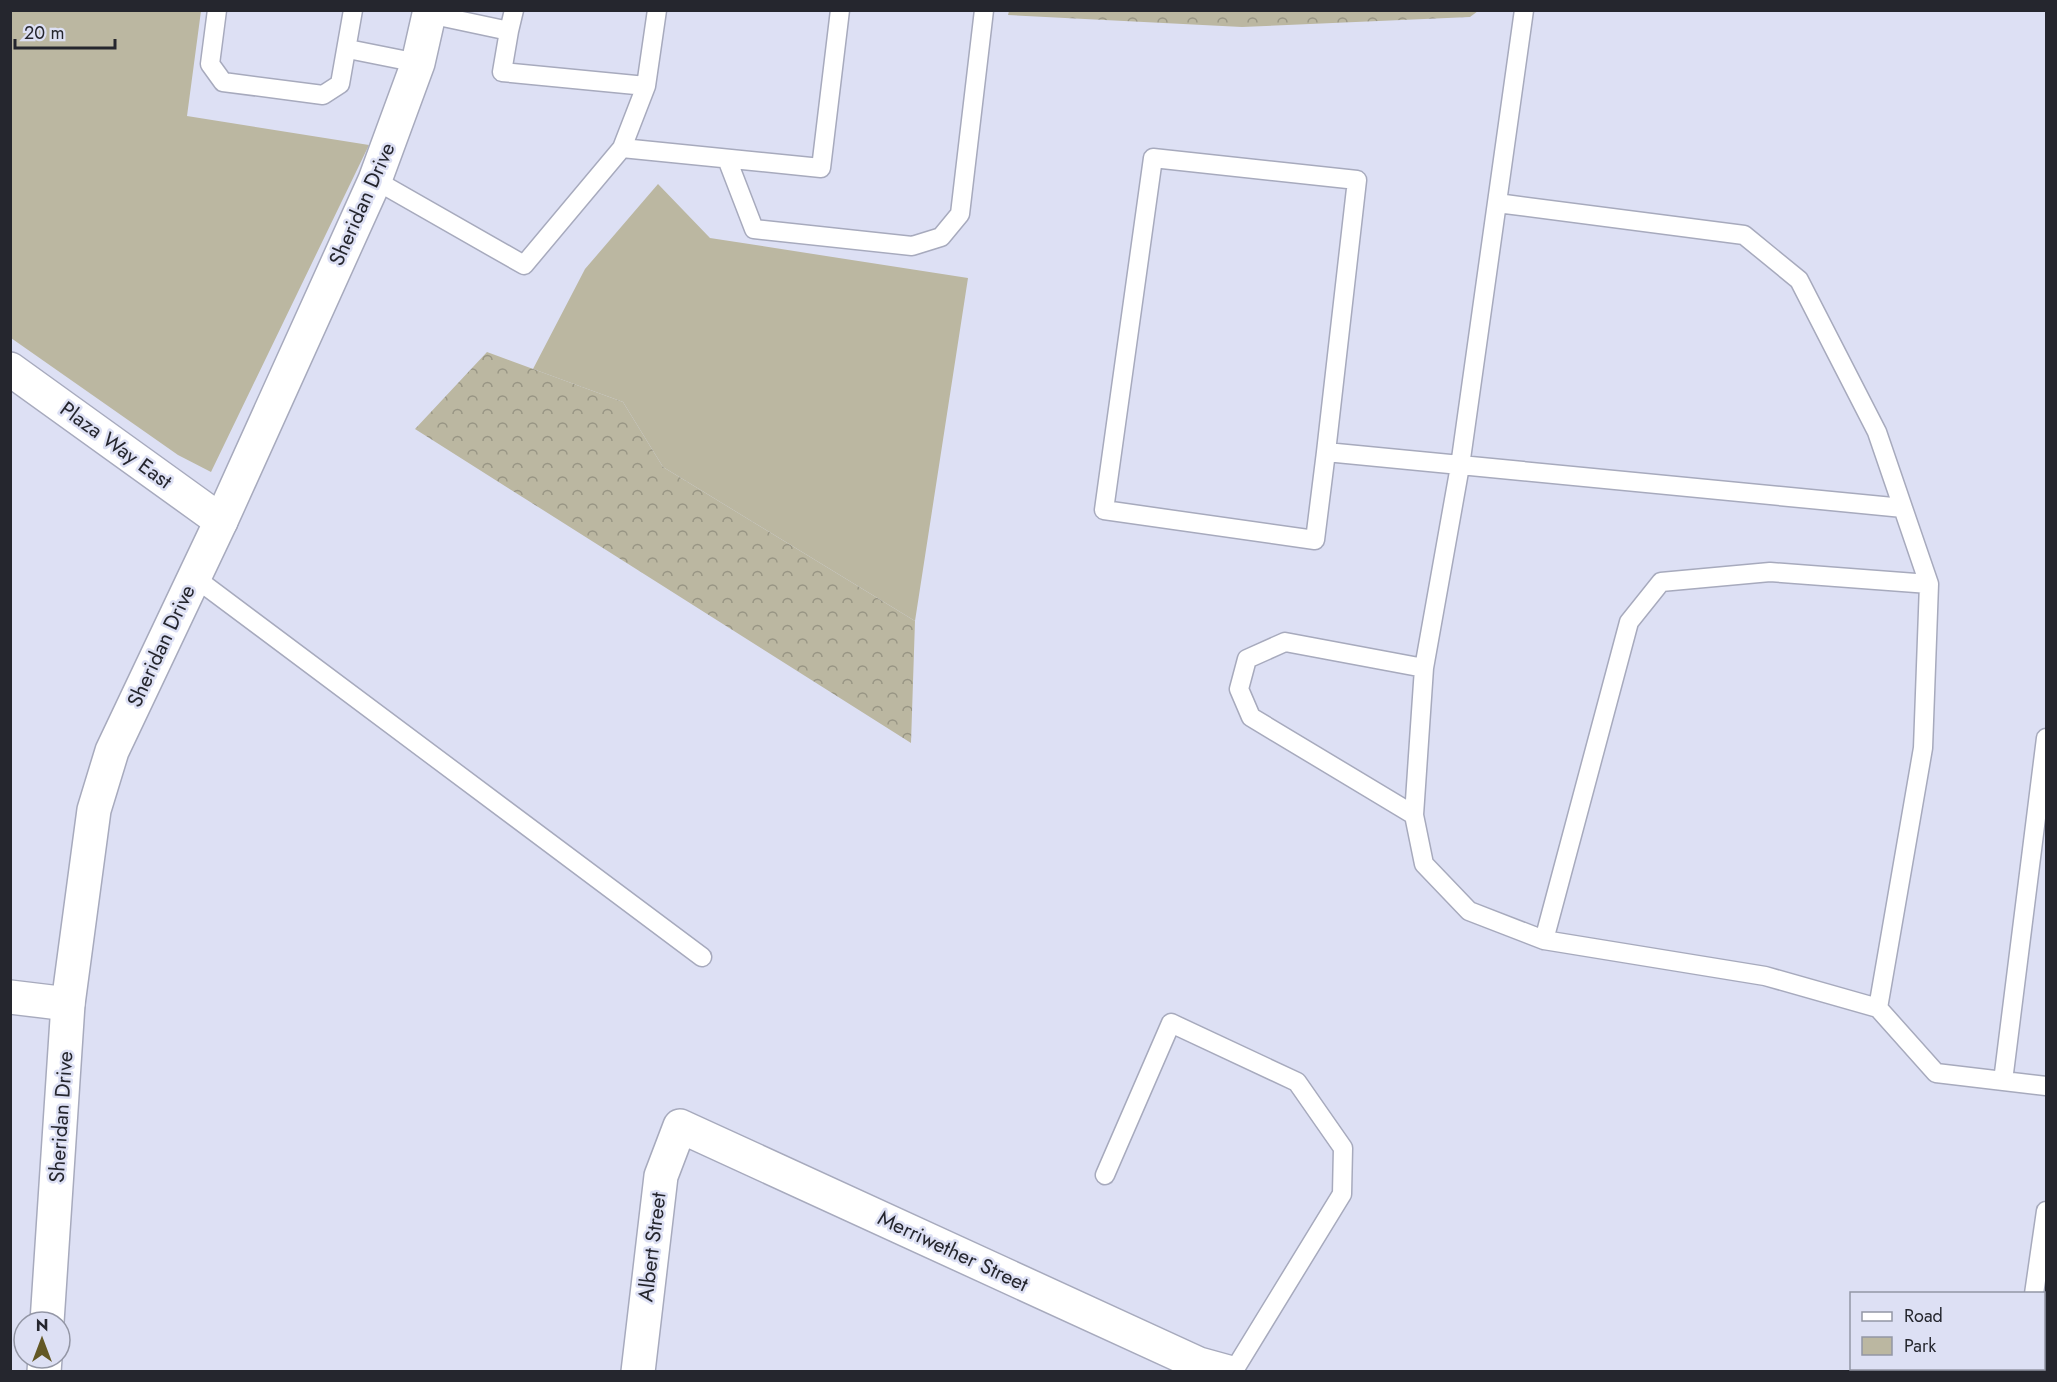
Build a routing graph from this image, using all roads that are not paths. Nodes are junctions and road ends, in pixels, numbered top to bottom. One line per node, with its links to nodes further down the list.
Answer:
1 (217, 10): 10 (lane)
2 (353, 10): 10 (lane)
3 (514, 10): 9 (lane)
4 (657, 10): 12 (lane)
5 (840, 10): 14 (lane)
6 (984, 10): 14 (lane)
7 (1524, 10): 16 (lane)
8 (430, 12): 9 (lane); 11 (street, Sheridan Drive)
9 (509, 31): 12 (lane)
10 (348, 49): 11 (lane)
11 (418, 63): 15 (street, Sheridan Drive)
12 (646, 86): 13 (lane)
13 (622, 148): 14 (lane); 15 (lane)
14 (727, 159)
15 (375, 180): 21 (street, Sheridan Drive)
16 (1497, 203): 19 (lane); 20 (lane)
17 (10, 369): 21 (street, Plaza Way East)
18 (1326, 452): 18 (lane); 19 (lane)
19 (1460, 466): 20 (lane); 24 (lane)
20 (1903, 508): 23 (lane)
21 (221, 521): 22 (street, Sheridan Drive)
22 (194, 577): 28 (lane); 30 (street, Sheridan Drive)
23 (1929, 584): 27 (lane); 31 (lane)
24 (1424, 668): 26 (lane); 26 (lane)
25 (2046, 738): 32 (lane)
26 (1413, 815): 27 (lane)
27 (1544, 940): 31 (lane)
28 (702, 957)
29 (10, 997): 30 (street)
30 (68, 1004): 38 (street, Sheridan Drive)
31 (1878, 1008): 32 (lane)
32 (2003, 1081): 33 (lane)
33 (2046, 1086)
34 (680, 1126): 39 (street, Merriwether Street); 40 (street, Albert Street)
35 (1105, 1175): 41 (lane)
36 (2046, 1222): 37 (lane)
37 (2034, 1292)
38 (48, 1310)
39 (1208, 1369)
40 (638, 1371)
41 (1233, 1371)

